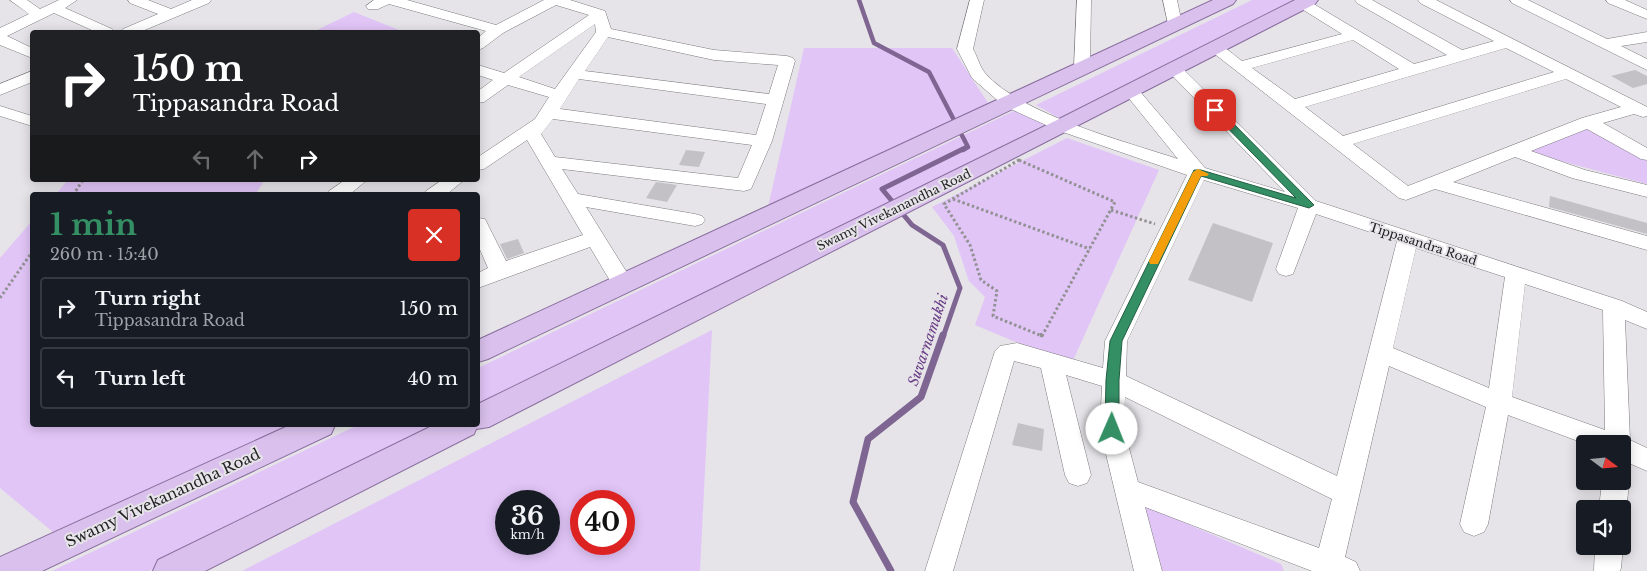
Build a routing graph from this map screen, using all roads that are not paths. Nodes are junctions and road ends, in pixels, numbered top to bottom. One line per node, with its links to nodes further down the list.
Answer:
1 (17, 0): 19 (street)
2 (70, 0): 16 (street)
3 (135, 0): 17 (street)
4 (204, 0): 17 (street)
5 (391, 0): 24 (street)
6 (555, 0): 18 (street); 24 (street)
7 (977, 0): 51 (street, Tippasandra Road)
8 (1084, 0): 38 (street)
9 (1170, 0): 21 (street)
10 (1227, 0): 21 (main road)
11 (1362, 0): 35 (street)
12 (1425, 0): 30 (street)
13 (1517, 0): 32 (street)
14 (1613, 0): 20 (street)
15 (1306, 2): 27 (street); 33 (main road, Swamy Vivekanandha Road)
16 (54, 8): 19 (street); 22 (street)
17 (171, 14): 23 (street)
18 (600, 14): 25 (street); 45 (street)
19 (39, 15): 26 (street)
20 (1647, 15)
21 (1175, 24): 38 (main road)
22 (103, 30)
23 (133, 30)
24 (498, 30): 31 (street)
25 (604, 32): 43 (street); 50 (street)
26 (0, 34)
27 (1355, 35): 37 (street); 40 (street)
28 (1647, 37): 32 (street)
29 (0, 39): 34 (street)
30 (1508, 42): 35 (street); 42 (street)
31 (480, 44)
32 (1604, 44): 36 (street)
33 (1215, 48): 37 (street); 39 (main road, Swamy Vivekanandha Road)
34 (30, 52)
35 (1460, 56): 40 (street)
36 (1647, 65)
37 (1240, 66): 52 (street)
38 (1082, 68): 51 (main road)
39 (1174, 69): 47 (main road, Swamy Vivekanandha Road); 73 (street)
40 (1412, 70): 52 (street)
41 (480, 71): 45 (street)
42 (1568, 73): 54 (street); 60 (street)
43 (575, 74): 48 (street); 50 (street)
44 (30, 77): 46 (street)
45 (505, 79): 48 (street); 49 (street)
46 (0, 90)
47 (1132, 91): 58 (main road, Swamy Vivekanandha Road); 65 (street)
48 (559, 95): 55 (street)
49 (480, 97)
50 (774, 100): 59 (street)
51 (1010, 102): 58 (street, Tippasandra Road); 83 (main road)
52 (1292, 105): 60 (street)
53 (0, 110): 56 (street)
54 (1642, 111): 57 (street)
55 (544, 118): 59 (street); 63 (street); 64 (street)
56 (30, 120)
57 (1588, 122): 61 (street); 62 (street)
58 (1063, 126): 65 (street, Tippasandra Road); 91 (main road, Swamy Vivekanandha Road)
59 (763, 141): 63 (street)
60 (1340, 142): 68 (street)
61 (1514, 151): 68 (street); 69 (street)
62 (1647, 155)
63 (550, 162): 72 (street)
64 (480, 164)
65 (1198, 172): 73 (street, Tippasandra Road); 89 (street)
66 (355, 182): 70 (street)
67 (452, 182): 71 (street)
68 (1435, 183): 78 (street)
69 (1647, 191)
70 (340, 192)
71 (437, 192)
72 (572, 199): 74 (street); 76 (street)
73 (1309, 205): 77 (street, Tippasandra Road); 79 (street)
74 (695, 220)
75 (480, 228): 80 (street)
76 (596, 238): 80 (street); 83 (street)
77 (1408, 239): 81 (street, Tippasandra Road); 87 (street)
78 (1647, 243)
79 (1286, 269)
80 (500, 271): 82 (street)
81 (1516, 274): 84 (street, Tippasandra Road); 90 (street)
82 (480, 281)
83 (623, 284): 86 (main road)
84 (1614, 306): 85 (street, Tippasandra Road); 95 (street)
85 (1647, 321)
86 (480, 351)
87 (1381, 353): 90 (street); 100 (street)
88 (1051, 361): 89 (street); 98 (street); 105 (street)
89 (1112, 380): 99 (street); 100 (street)
90 (1499, 402): 94 (street); 101 (street)
91 (480, 417)
92 (316, 427): 103 (main road, Swamy Vivekanandha Road)
93 (459, 427): 104 (main road)
94 (1591, 435)
95 (1616, 435)
96 (1631, 452): 97 (street)
97 (1647, 460)
98 (1078, 475)
99 (1127, 489): 102 (street); 106 (street)
100 (1346, 493): 102 (street)
101 (1474, 524)
102 (1318, 564)
103 (6, 571)
104 (170, 571)
105 (939, 571)
106 (1148, 571)

